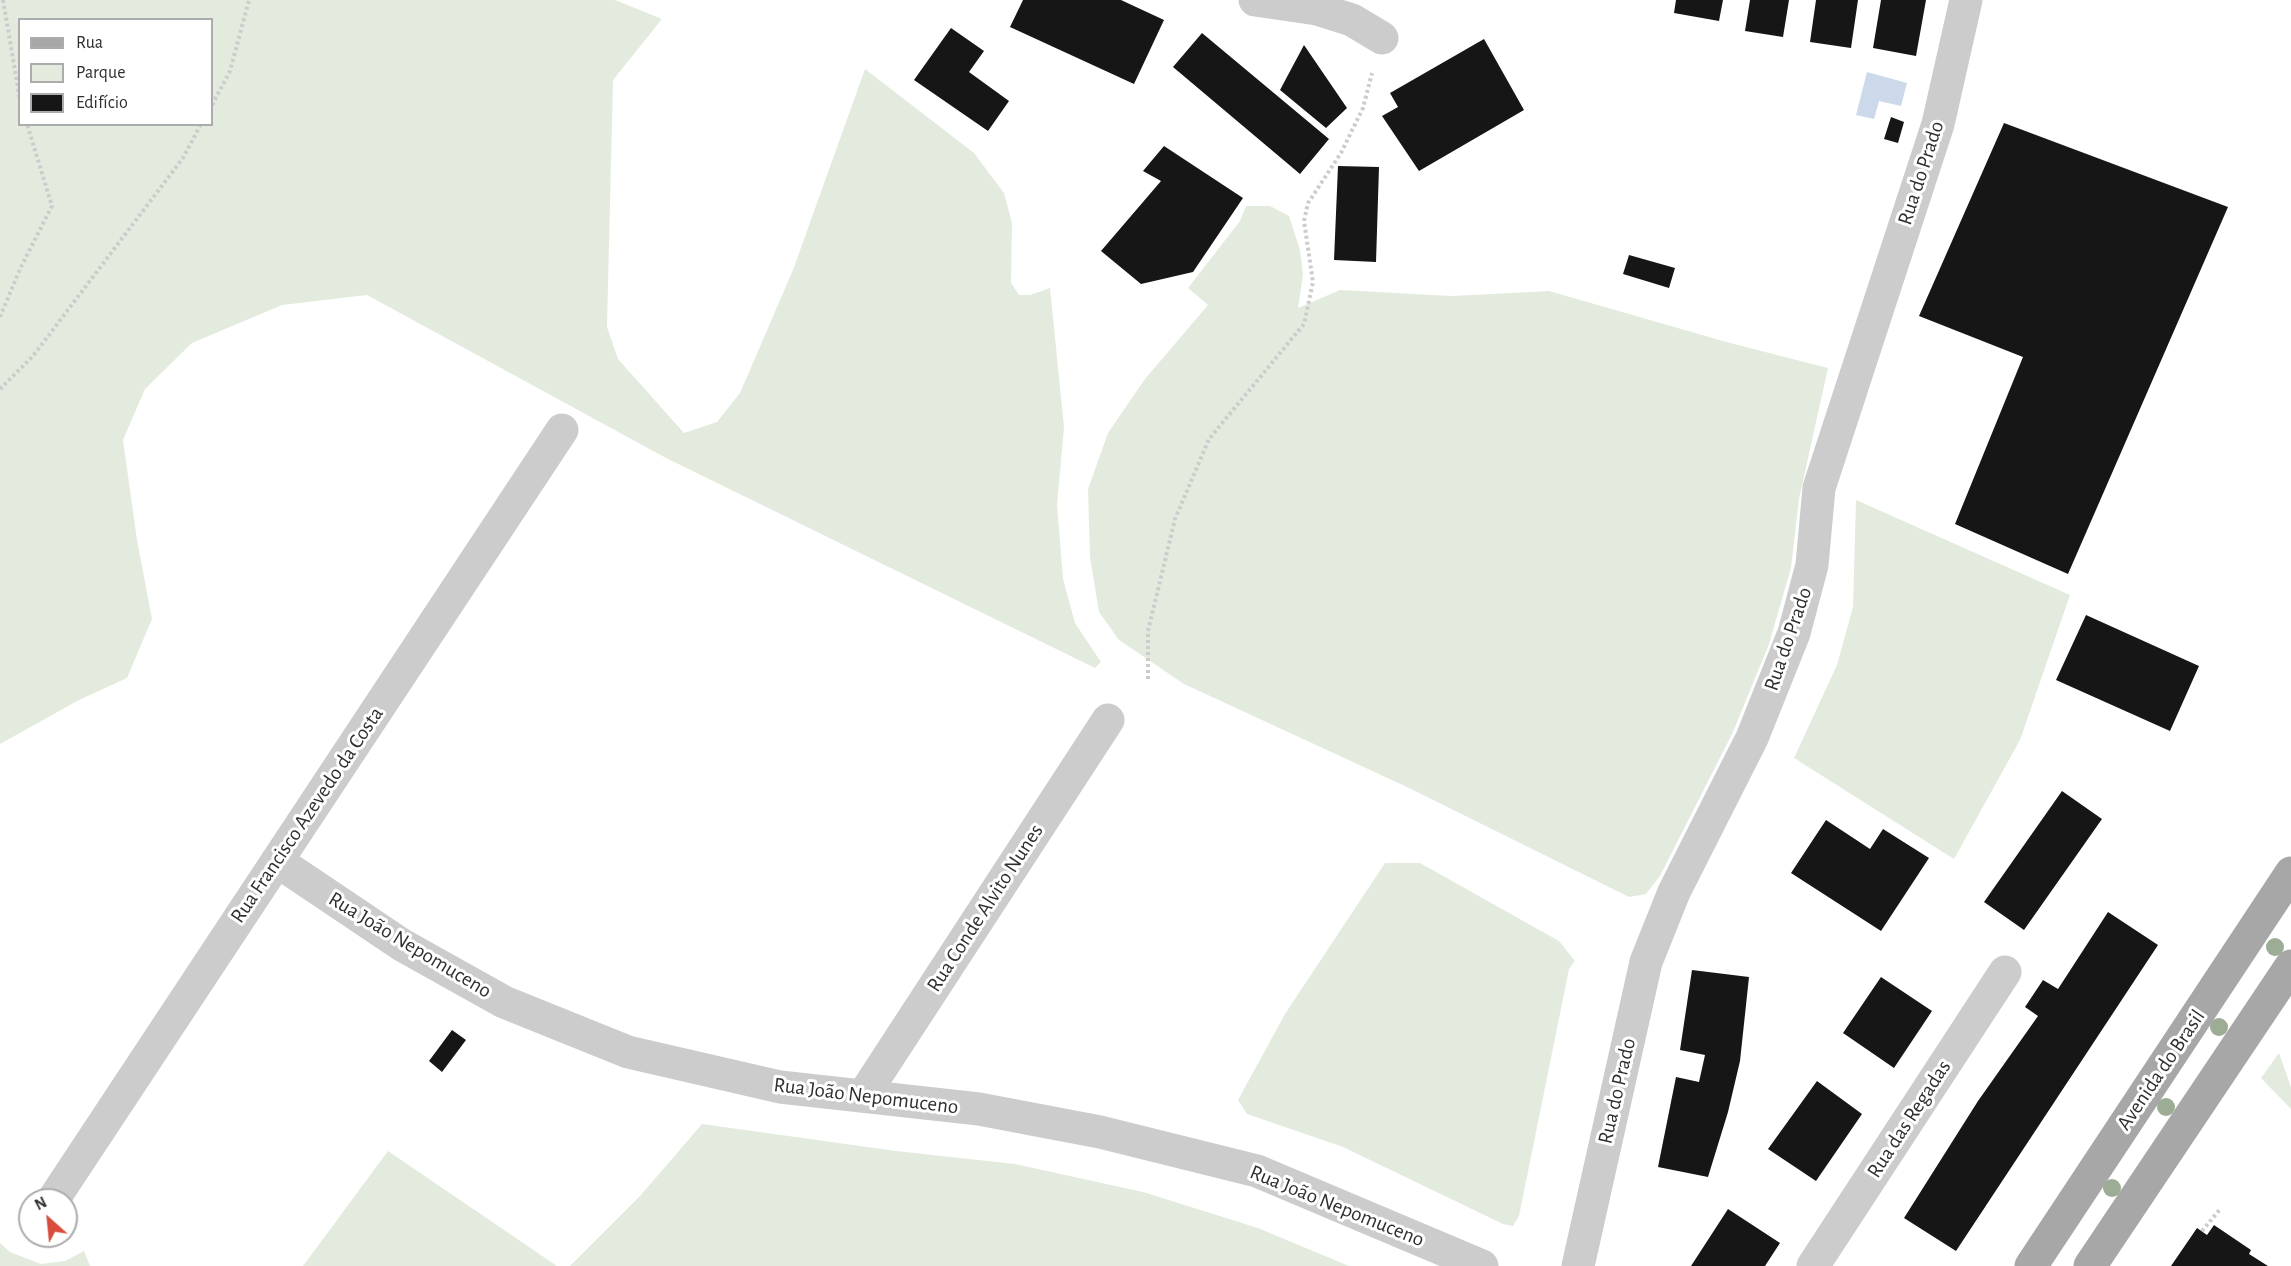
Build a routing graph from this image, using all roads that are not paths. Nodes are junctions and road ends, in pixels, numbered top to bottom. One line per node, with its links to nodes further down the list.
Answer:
1 (1255, 0): 3 (street)
2 (1966, 0): 13 (street, Rua do Prado)
3 (1382, 38)
4 (562, 430): 6 (street, Rua Francisco Azevedo da Costa)
5 (1108, 720): 10 (street, Rua Conde Alvito Nunes)
6 (277, 861): 10 (street, Rua João Nepomuceno); 11 (street, Rua Francisco Azevedo da Costa)
7 (2291, 873): 15 (main road, Avenida do Brasil)
8 (2291, 966): 16 (main road)
9 (2005, 972): 14 (street, Rua das Regadas)
10 (863, 1096): 12 (street, Rua João Nepomuceno)
11 (61, 1188)
12 (1482, 1266)
13 (1578, 1266)
14 (1813, 1266)
15 (2031, 1266)
16 (2090, 1266)

